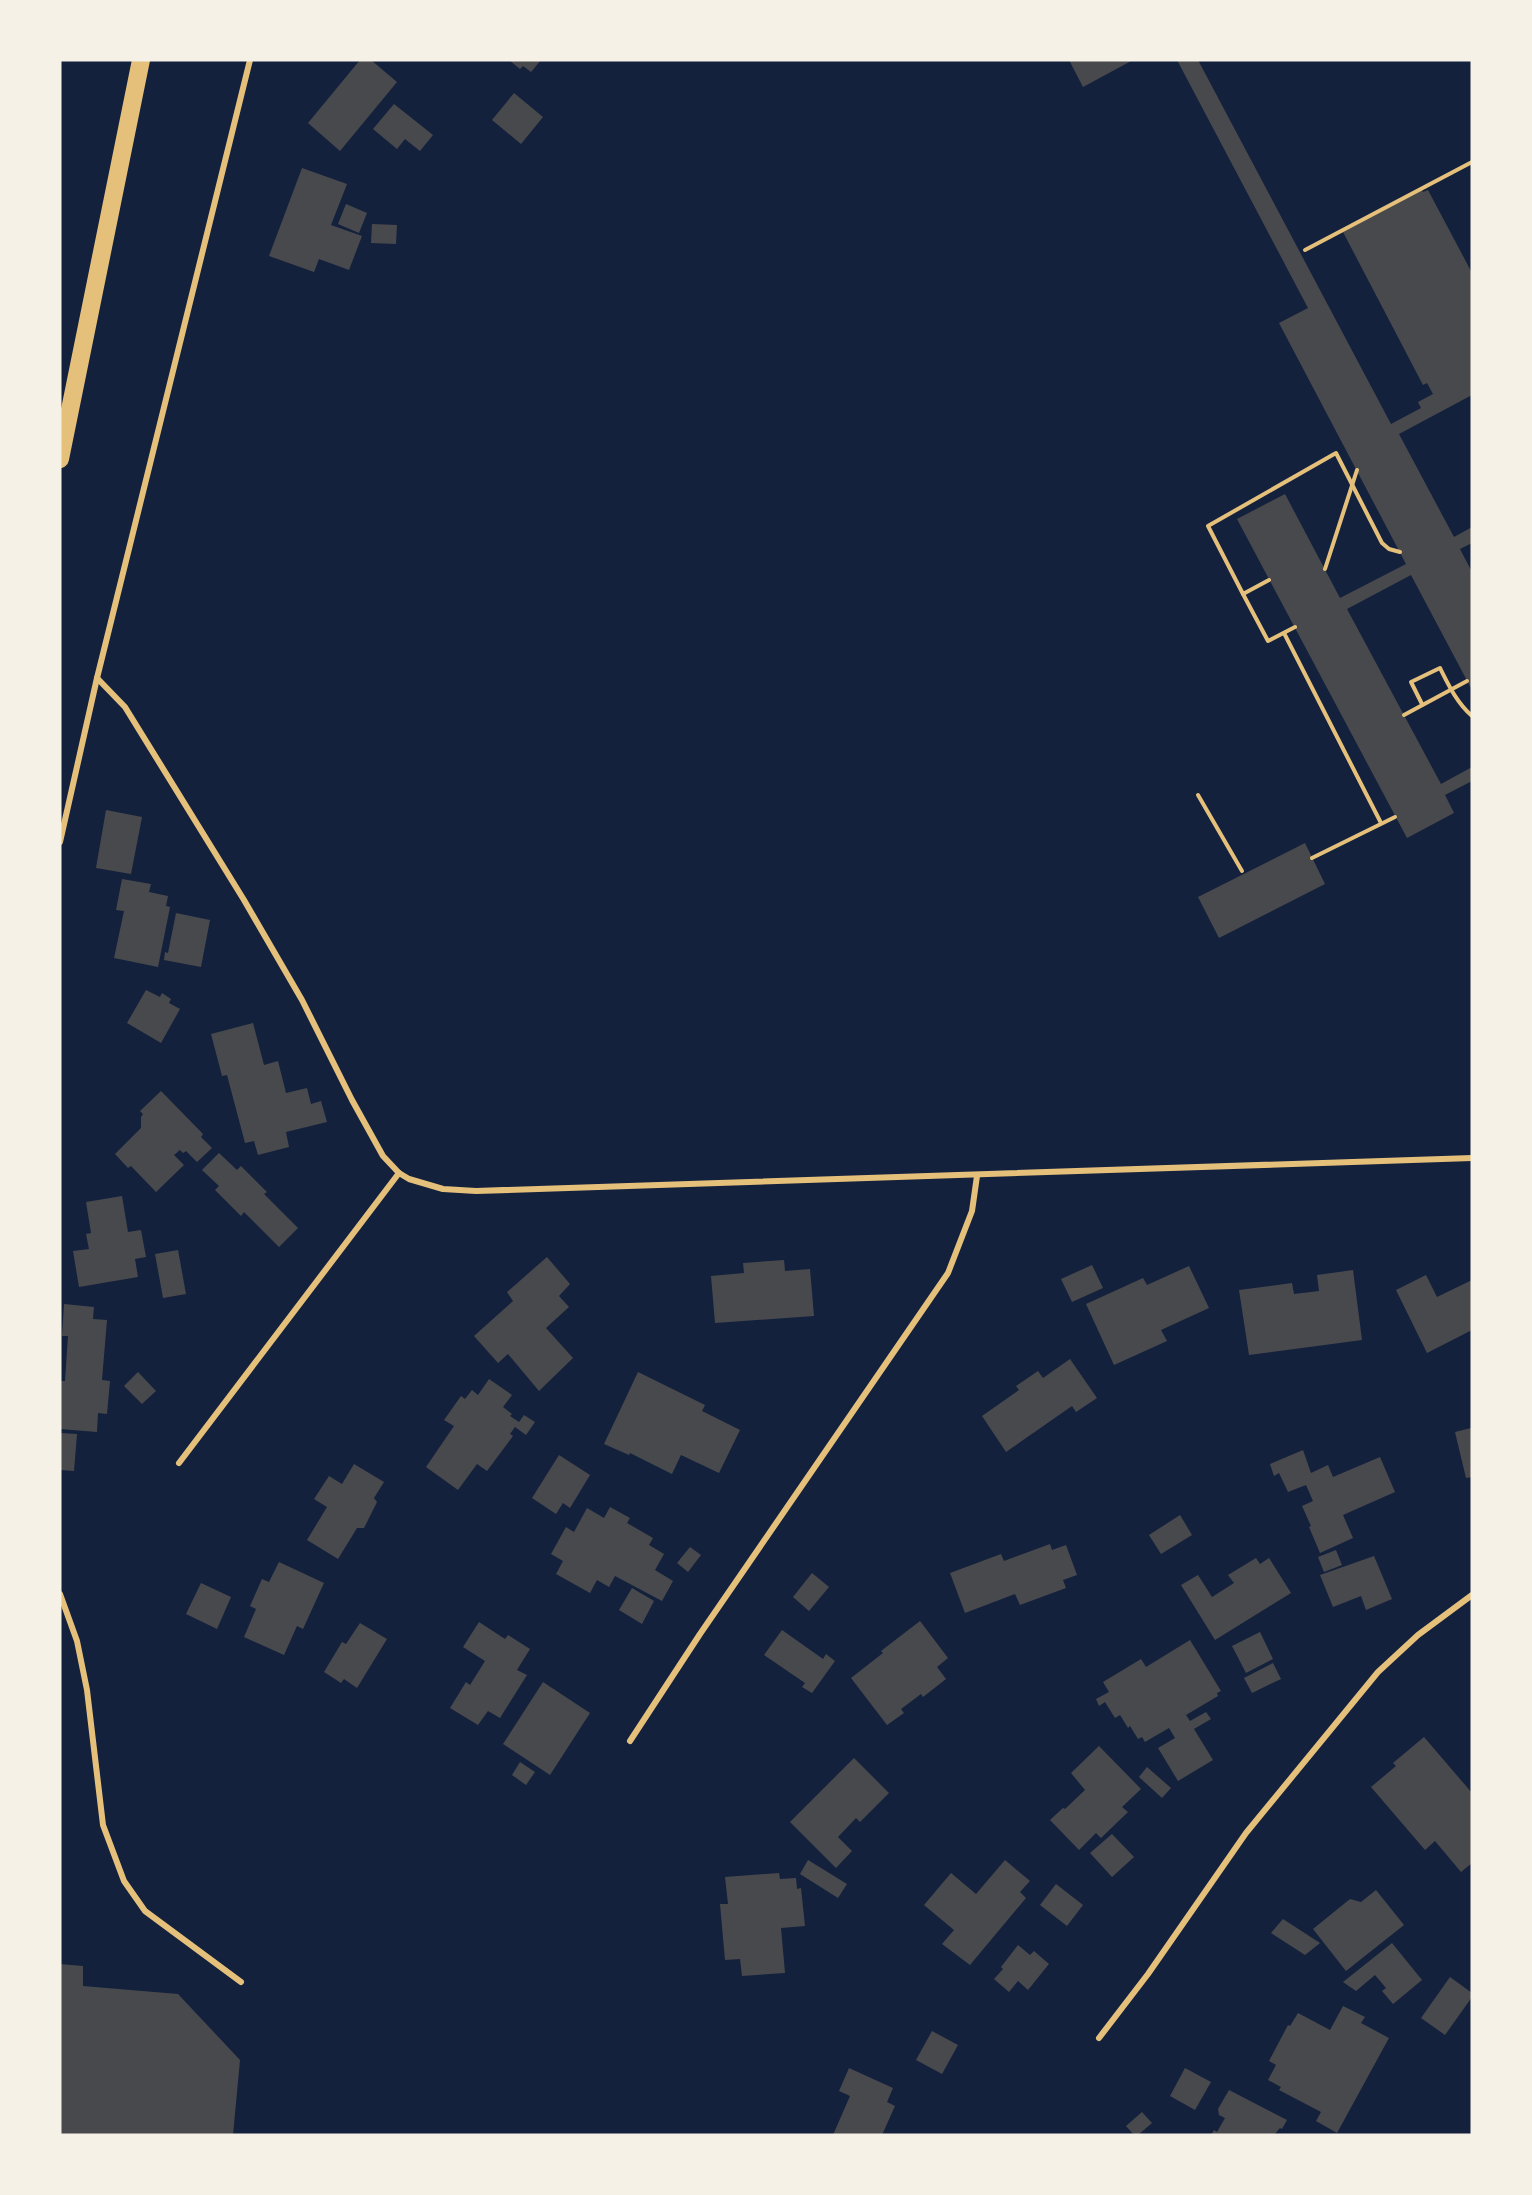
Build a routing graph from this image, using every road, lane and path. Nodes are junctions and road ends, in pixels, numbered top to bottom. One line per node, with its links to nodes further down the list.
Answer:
1 (141, 60): 5 (highway)
2 (250, 60): 14 (street)
3 (1472, 162): 4 (path)
4 (1305, 250)
5 (60, 459)
6 (1357, 470): 7 (path)
7 (1353, 484): 8 (path); 9 (path); 11 (path)
8 (1400, 552)
9 (1325, 569)
10 (1269, 580): 11 (path)
11 (1243, 594): 13 (path)
12 (1294, 627): 13 (path)
13 (1284, 633): 22 (path)
14 (97, 678): 23 (street); 27 (street)
15 (1467, 681): 16 (path)
16 (1451, 689): 17 (path); 17 (path); 19 (path)
17 (1422, 704): 18 (path)
18 (1404, 715)
19 (1472, 716)
20 (1198, 795): 25 (path)
21 (1395, 817): 22 (path)
22 (1381, 823): 24 (path)
23 (60, 842)
24 (1312, 858)
25 (1242, 871)
26 (1472, 1158): 28 (street)
27 (399, 1173): 28 (street); 29 (street)
28 (977, 1176): 32 (street)
29 (179, 1462)
30 (60, 1594): 33 (street)
31 (1472, 1595): 34 (street)
32 (630, 1741)
33 (241, 1982)
34 (1100, 2038)

